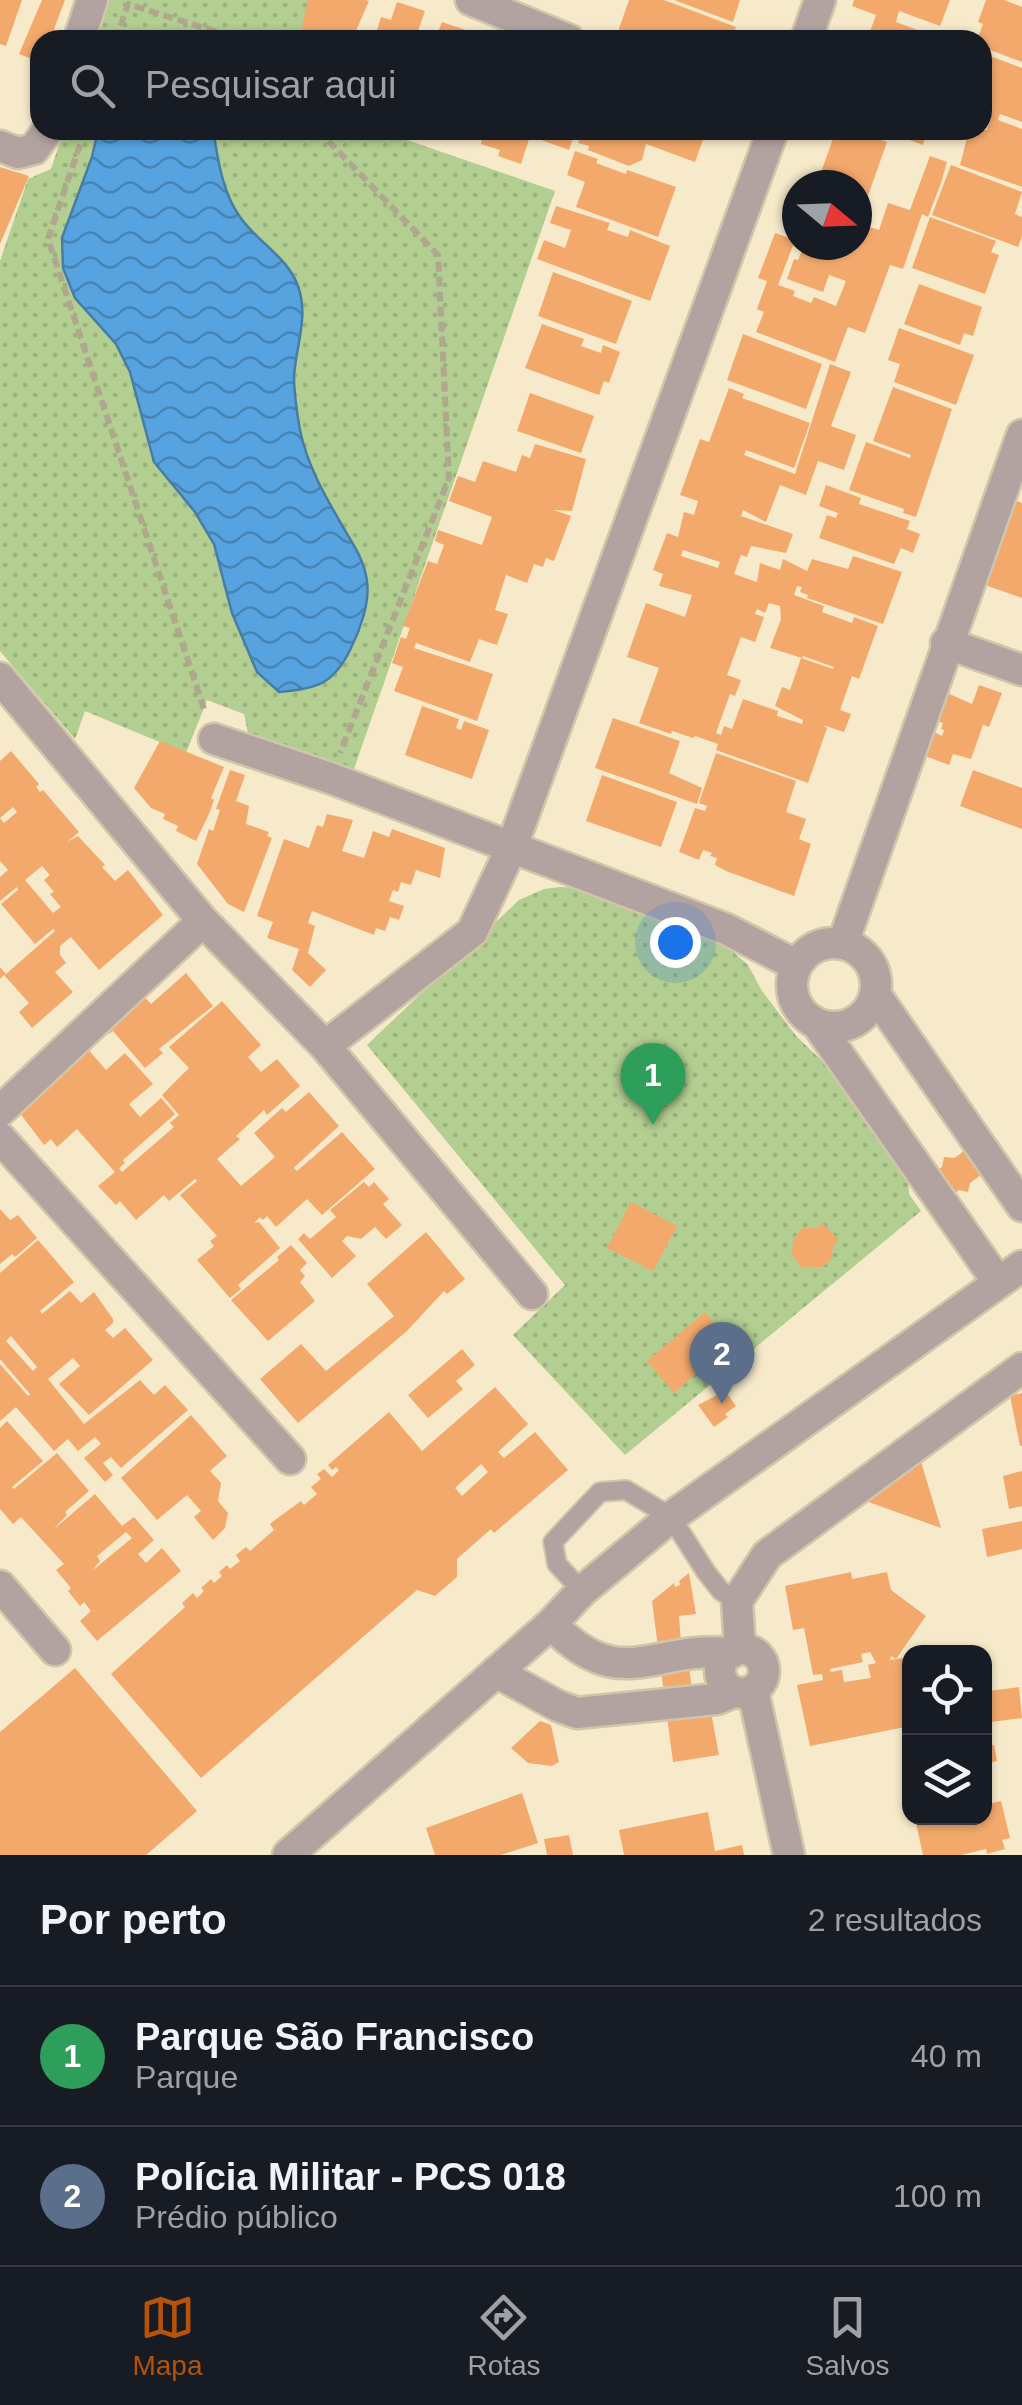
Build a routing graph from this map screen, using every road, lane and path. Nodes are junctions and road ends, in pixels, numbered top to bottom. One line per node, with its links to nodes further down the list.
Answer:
1 (92, 0): 4 (street)
2 (470, 0): 7 (street)
3 (820, 0): 8 (street)
4 (82, 30)
5 (119, 30): 6 (path)
6 (212, 30)
7 (544, 30)
8 (810, 30)
9 (41, 140): 13 (street)
10 (82, 140): 18 (path)
11 (328, 140): 19 (path)
12 (769, 140): 20 (street)
13 (0, 146)
14 (1022, 435): 15 (street)
15 (946, 643): 16 (street); 22 (street)
16 (1022, 670)
17 (0, 678): 21 (street)
18 (214, 739): 19 (street)
19 (330, 778): 20 (street)
20 (511, 849): 23 (street); 26 (street)
21 (203, 920): 26 (street); 27 (street)
22 (844, 943): 23 (street); 24 (street)
23 (796, 965): 25 (street)
24 (875, 994): 25 (street); 29 (street)
25 (817, 1024): 30 (street)
26 (325, 1046): 31 (street)
27 (0, 1111)
28 (0, 1138): 33 (street)
29 (1022, 1206)
30 (1010, 1274): 34 (street)
31 (532, 1294)
32 (1022, 1368): 37 (street)
33 (290, 1459)
34 (671, 1517): 36 (street); 36 (lane); 37 (lane)
35 (0, 1586): 39 (street)
36 (582, 1591): 38 (street)
37 (737, 1601): 40 (street)
38 (551, 1624): 41 (street); 42 (street)
39 (55, 1650)
40 (736, 1651): 41 (street); 43 (street)
41 (628, 1664): 44 (street)
42 (496, 1672): 44 (street); 45 (street)
43 (744, 1691): 44 (street); 46 (street)
44 (637, 1708)
45 (288, 1855)
46 (789, 1855)

